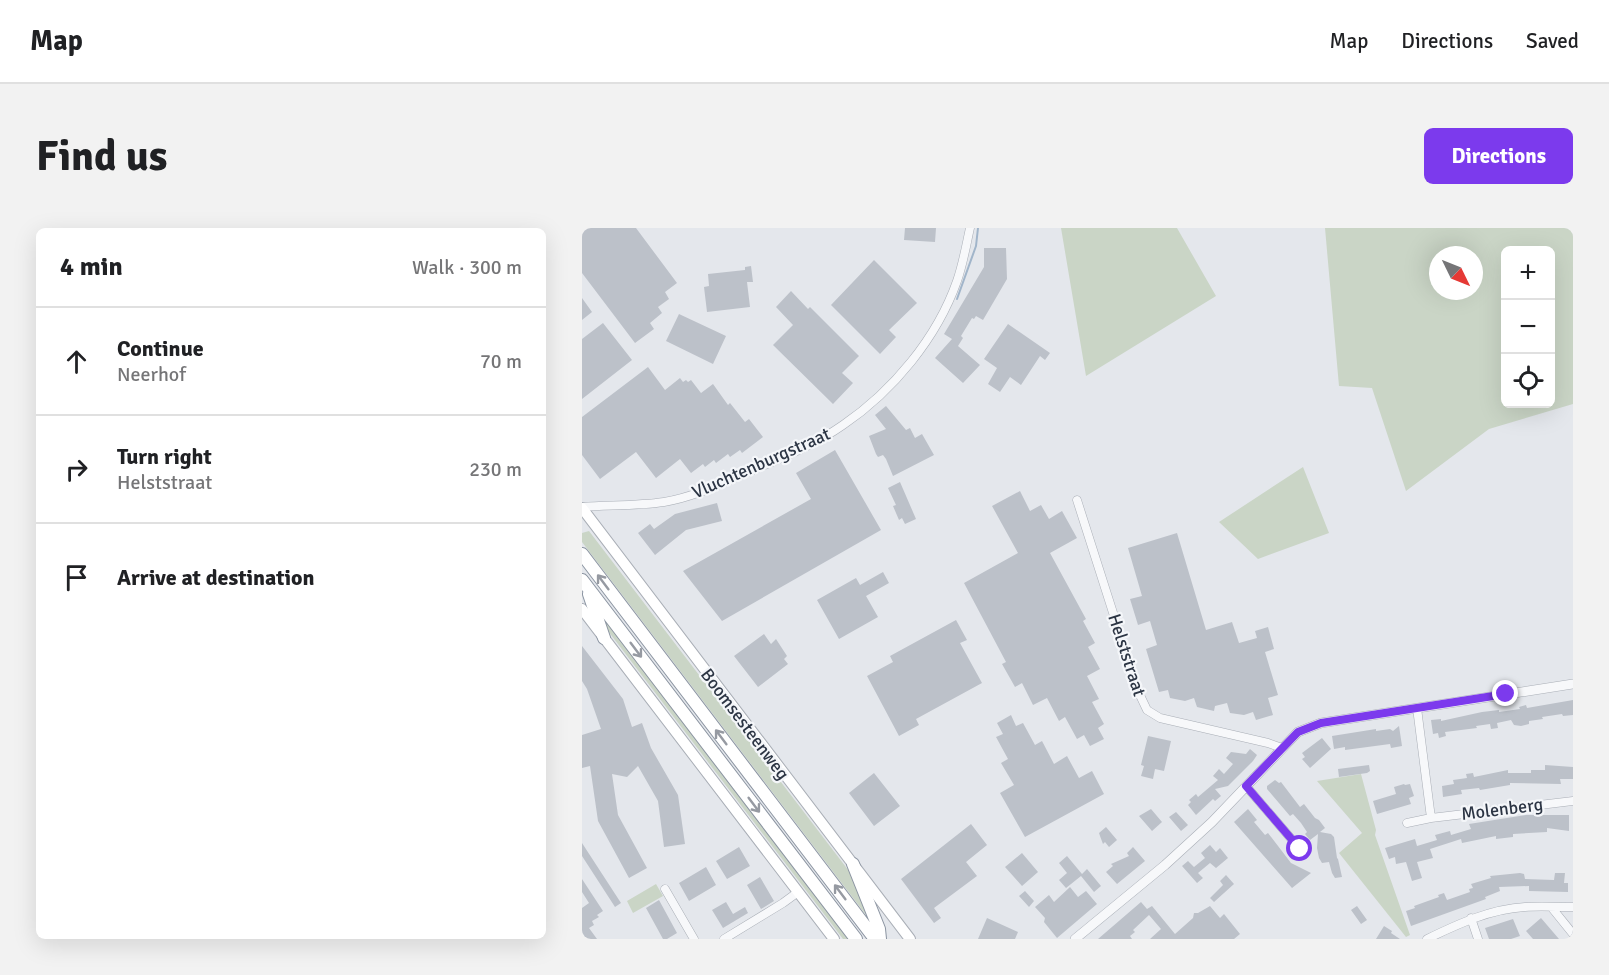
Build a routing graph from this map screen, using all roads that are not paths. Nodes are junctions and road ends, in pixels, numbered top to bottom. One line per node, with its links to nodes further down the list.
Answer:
1 (970, 228): 3 (street, Vluchtenburgstraat)
2 (1077, 500): 10 (street, Helststraat)
3 (582, 508): 16 (main road, Boomsesteenweg)
4 (582, 554): 27 (highway, one-way to 4)
5 (585, 583): 7 (highway); 26 (highway, one-way to 26)
6 (582, 609): 7 (main road)
7 (604, 638): 18 (main road)
8 (1573, 684): 9 (street)
9 (1417, 708): 10 (street); 13 (street)
10 (1281, 748): 11 (street)
11 (1246, 786): 15 (street); 30 (street)
12 (1573, 801): 13 (street, Molenberg)
13 (1431, 818): 14 (street, Molenberg)
14 (1407, 823)
15 (1300, 849)
16 (852, 864): 28 (highway); 29 (main road, Boomsesteenweg)
17 (665, 889): 23 (street)
18 (798, 892): 24 (street); 25 (main road)
19 (1573, 907): 20 (street)
20 (1552, 908): 21 (street); 22 (street)
21 (1471, 918): 31 (street); 32 (street)
22 (1573, 934)
23 (694, 939)
24 (724, 939)
25 (834, 939)
26 (856, 939)
27 (875, 939)
28 (880, 939)
29 (910, 939)
30 (1075, 939)
31 (1426, 939)
32 (1478, 939)

